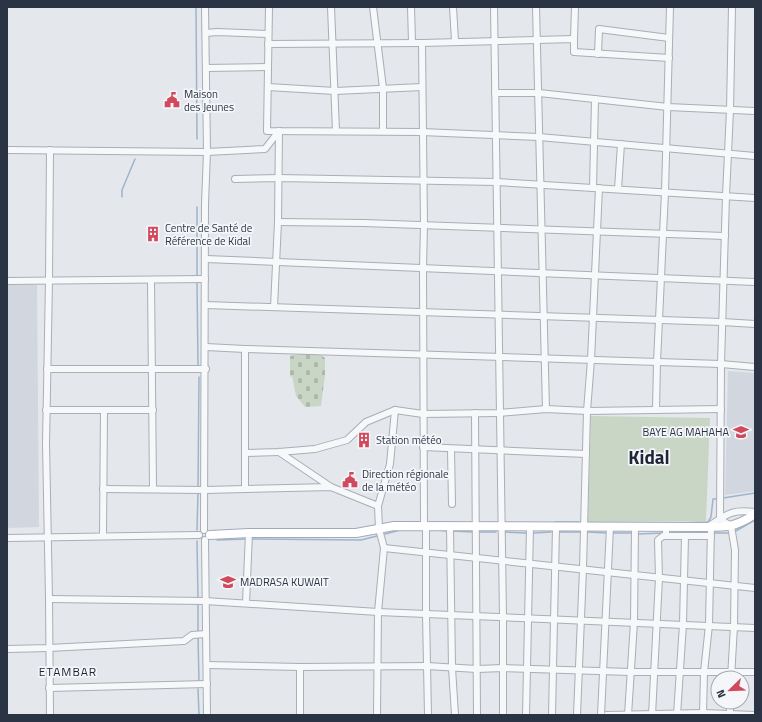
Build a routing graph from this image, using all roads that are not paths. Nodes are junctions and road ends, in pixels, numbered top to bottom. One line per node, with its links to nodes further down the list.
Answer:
1 (205, 7): 12 (street)
2 (269, 7): 13 (street)
3 (331, 7): 20 (street)
4 (374, 7): 21 (street)
5 (411, 7): 19 (street)
6 (454, 7): 17 (street)
7 (494, 7): 18 (street)
8 (536, 7): 15 (street)
9 (575, 7): 16 (street)
10 (670, 7): 14 (street)
11 (732, 7): 36 (street)
12 (206, 33): 13 (street); 27 (street)
13 (268, 34): 23 (street)
14 (669, 38): 24 (street); 25 (street)
15 (536, 40): 16 (street); 18 (street); 33 (street)
16 (574, 40): 24 (street)
17 (455, 41): 18 (street); 22 (street)
18 (494, 41): 32 (street)
19 (412, 42): 21 (street); 22 (street)
20 (332, 43): 21 (street); 23 (street); 31 (street)
21 (378, 43): 30 (street)
22 (422, 43): 29 (street)
23 (268, 44): 26 (street)
24 (598, 54): 25 (street)
25 (669, 58): 35 (street)
26 (267, 67): 27 (street); 28 (street)
27 (206, 68): 49 (street)
28 (268, 87): 31 (street); 38 (street)
29 (422, 87): 30 (street); 41 (street)
30 (383, 88): 31 (street); 40 (street)
31 (335, 91): 39 (street)
32 (495, 93): 33 (street); 42 (street)
33 (538, 93): 34 (street); 43 (street)
34 (595, 99): 35 (street); 44 (street)
35 (668, 107): 36 (street); 46 (street)
36 (730, 110): 37 (street); 50 (street)
37 (755, 111)
38 (280, 131): 39 (street); 49 (street); 52 (street)
39 (336, 131): 40 (street)
40 (383, 131): 41 (street)
41 (422, 132): 42 (street); 54 (street)
42 (495, 135): 43 (street); 55 (street)
43 (539, 137): 44 (street); 56 (street)
44 (593, 142): 45 (street); 57 (street)
45 (621, 144): 46 (street); 58 (street)
46 (666, 149): 50 (street); 59 (street)
47 (7, 150): 48 (street)
48 (50, 150): 49 (street); 78 (street)
49 (207, 152): 69 (street)
50 (728, 155): 51 (street); 60 (street)
51 (755, 156)
52 (278, 178): 53 (street); 54 (street); 62 (street)
53 (235, 179)
54 (424, 180): 55 (street); 63 (street)
55 (496, 182): 56 (street); 64 (street)
56 (540, 185): 57 (street); 65 (street)
57 (596, 188): 58 (street); 66 (street)
58 (618, 189): 59 (street)
59 (665, 192): 60 (street); 67 (street)
60 (726, 196): 61 (street); 68 (street)
61 (755, 198)
62 (278, 222): 63 (street); 70 (street)
63 (424, 225): 64 (street); 71 (street)
64 (496, 228): 65 (street); 72 (street)
65 (541, 229): 66 (street); 73 (street)
66 (597, 232): 67 (street); 74 (street)
67 (663, 234): 68 (street); 75 (street)
68 (725, 236): 80 (street)
69 (206, 259): 70 (street); 76 (street)
70 (276, 262): 71 (street); 83 (street)
71 (423, 268): 72 (street); 84 (street)
72 (497, 271): 73 (street); 85 (street)
73 (542, 273): 74 (street); 86 (street)
74 (595, 275): 75 (street); 87 (street)
75 (661, 278): 80 (street); 88 (street)
76 (205, 279): 79 (street); 82 (street)
77 (7, 280): 78 (street)
78 (49, 280): 79 (street); 100 (street)
79 (151, 280): 101 (street)
80 (724, 280): 81 (street); 89 (street)
81 (755, 282)
82 (206, 305): 83 (street); 91 (street)
83 (274, 307): 84 (street)
84 (423, 312): 85 (street); 93 (street)
85 (498, 314): 86 (street); 94 (street)
86 (543, 316): 87 (street); 95 (street)
87 (593, 318): 88 (street); 96 (street)
88 (659, 320): 89 (street); 97 (street)
89 (722, 322): 90 (street); 98 (street)
90 (755, 324)
91 (206, 347): 92 (street); 102 (street)
92 (245, 349): 93 (street); 119 (street)
93 (423, 355): 94 (street); 113 (street)
94 (498, 357): 95 (street); 112 (street)
95 (544, 358): 96 (street); 103 (street)
96 (591, 360): 97 (street); 110 (street)
97 (657, 362): 98 (street); 108 (street)
98 (721, 364): 99 (street); 109 (street)
99 (755, 367)
100 (47, 369): 101 (street); 104 (street)
101 (152, 369): 102 (street); 106 (street)
102 (206, 369): 125 (street)
103 (546, 409): 110 (street); 112 (street)
104 (46, 410): 105 (street); 148 (street)
105 (104, 410): 106 (street); 122 (street)
106 (153, 410): 123 (street)
107 (395, 410): 113 (street); 118 (street); 127 (street)
108 (656, 410): 109 (street); 110 (street)
109 (721, 410): 129 (street)
110 (587, 411): 120 (street)
111 (475, 413): 112 (street); 113 (street); 116 (street)
112 (499, 413): 117 (street)
113 (423, 414): 114 (street)
114 (423, 447): 115 (street); 130 (street)
115 (451, 449): 116 (street); 126 (street)
116 (475, 449): 117 (street); 133 (street)
117 (500, 450): 120 (street); 134 (street)
118 (280, 452): 119 (street); 121 (street)
119 (245, 453): 124 (street)
120 (586, 454): 137 (street)
121 (331, 487): 124 (street); 127 (street)
122 (103, 489): 123 (street); 145 (street)
123 (153, 489): 125 (street)
124 (245, 489): 125 (street)
125 (205, 490): 144 (street)
126 (452, 504)
127 (378, 506): 141 (street)
128 (755, 513): 129 (street); 131 (main road)
129 (720, 519): 131 (street); 140 (street)
130 (425, 526): 132 (main road); 141 (main road); 151 (street)
131 (731, 526): 140 (main road); 163 (street)
132 (450, 527): 133 (main road); 152 (street)
133 (476, 527): 134 (main road); 153 (street)
134 (502, 527): 135 (main road); 154 (street)
135 (530, 527): 136 (main road); 155 (street)
136 (556, 527): 137 (main road); 156 (street)
137 (584, 527): 138 (main road); 157 (street)
138 (610, 527): 139 (main road); 158 (street)
139 (635, 527): 142 (main road); 159 (street)
140 (708, 527): 142 (main road); 147 (street)
141 (380, 529): 143 (main road); 150 (street)
142 (666, 531): 146 (street); 160 (street)
143 (249, 533): 144 (main road); 167 (street)
144 (206, 535): 145 (street); 166 (street)
145 (103, 536): 148 (street)
146 (685, 536): 147 (street); 161 (street)
147 (711, 536): 162 (street)
148 (47, 537): 149 (street); 165 (street)
149 (7, 538)
150 (384, 548): 151 (street); 168 (street)
151 (426, 552): 152 (street); 169 (street)
152 (451, 556): 153 (street); 170 (street)
153 (476, 558): 154 (street); 171 (street)
154 (502, 560): 155 (street); 172 (street)
155 (529, 564): 156 (street); 173 (street)
156 (556, 566): 157 (street); 174 (street)
157 (583, 569): 158 (street); 175 (street)
158 (607, 572): 159 (street); 176 (street)
159 (634, 575): 160 (street); 177 (street)
160 (659, 578): 161 (street); 178 (street)
161 (683, 580): 162 (street); 179 (street)
162 (710, 584): 163 (street); 180 (street)
163 (734, 586): 164 (street); 181 (street)
164 (755, 588)
165 (49, 599): 166 (street); 184 (street)
166 (205, 601): 167 (street); 183 (street)
167 (246, 603): 168 (street)
168 (378, 612): 169 (street); 189 (street)
169 (426, 614): 170 (street); 187 (street)
170 (452, 615): 171 (street); 190 (street)
171 (476, 616): 172 (street); 192 (street)
172 (503, 617): 173 (street); 191 (street)
173 (528, 618): 174 (street); 193 (street)
174 (554, 619): 175 (street); 194 (street)
175 (581, 620): 176 (street); 195 (street)
176 (606, 621): 177 (street); 197 (street)
177 (634, 622): 178 (street); 198 (street)
178 (656, 623): 179 (street); 199 (street)
179 (683, 624): 180 (street); 200 (street)
180 (709, 625): 181 (street); 201 (street)
181 (734, 626): 182 (street); 196 (street)
182 (755, 628)
183 (206, 634): 184 (street); 186 (street)
184 (48, 648): 185 (street); 204 (street)
185 (7, 649)
186 (207, 665): 188 (street); 203 (street)
187 (427, 666): 189 (street); 190 (street); 213 (street)
188 (300, 667): 189 (street); 211 (street)
189 (377, 667): 212 (street)
190 (452, 668): 192 (street); 214 (street)
191 (503, 668): 192 (street); 193 (street); 216 (street)
192 (477, 669): 215 (street)
193 (527, 669): 194 (street); 217 (street)
194 (554, 670): 195 (street); 218 (street)
195 (580, 670): 197 (street); 219 (street)
196 (731, 670)
197 (603, 671): 198 (street); 220 (street)
198 (631, 672): 199 (street); 222 (street)
199 (654, 672): 200 (street); 205 (street)
200 (680, 672): 201 (street); 206 (street)
201 (704, 672): 202 (street); 207 (street)
202 (710, 673)
203 (207, 684): 204 (street); 210 (street)
204 (49, 688): 209 (street)
205 (652, 714): 206 (street); 222 (street)
206 (678, 714): 207 (street)
207 (703, 714): 208 (street)
208 (730, 714): 223 (street)
209 (50, 715)
210 (207, 715)
211 (300, 715)
212 (377, 715)
213 (428, 715)
214 (455, 715)
215 (477, 715)
216 (503, 715)
217 (526, 715)
218 (552, 715)
219 (577, 715)
220 (601, 715)
221 (607, 715): 222 (street)
222 (628, 715)
223 (755, 715)

